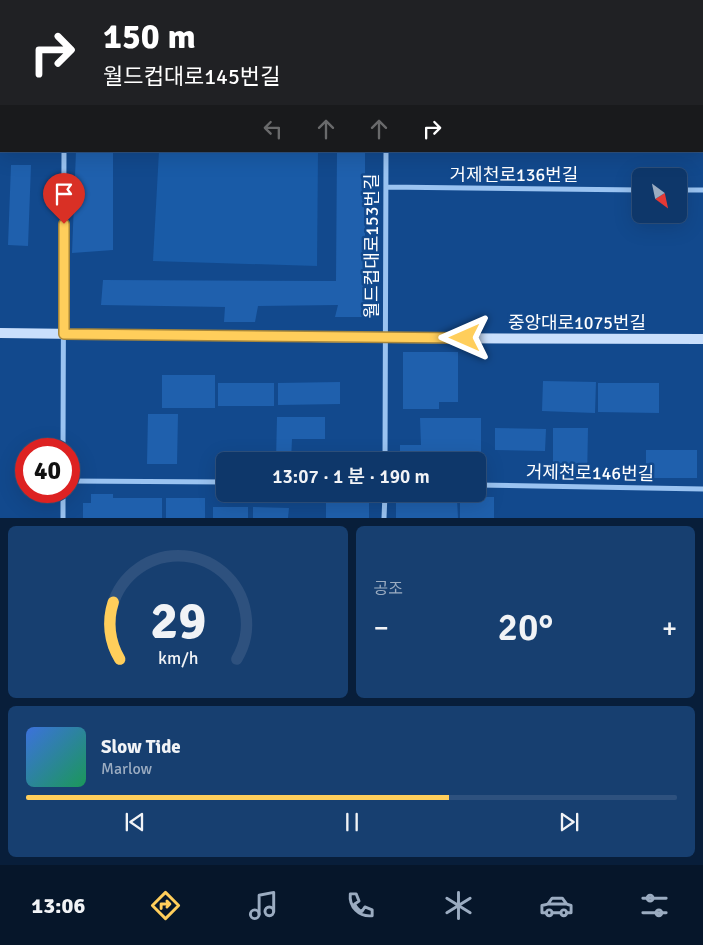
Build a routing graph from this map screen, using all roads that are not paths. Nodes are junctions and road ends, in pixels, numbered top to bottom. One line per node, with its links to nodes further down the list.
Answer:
1 (64, 152): 8 (street)
2 (386, 152): 3 (street, 월드컵대로153번길)
3 (386, 187): 4 (street, 거제천로136번길); 9 (street, 월드컵대로153번길)
4 (632, 190)
5 (688, 190): 6 (street)
6 (703, 190)
7 (0, 333): 8 (street, 중앙대로1075번길)
8 (64, 334): 9 (street, 중앙대로1075번길); 11 (street)
9 (386, 338): 10 (street, 중앙대로1075번길); 12 (street, 월드컵대로153번길)
10 (703, 339)
11 (64, 438)
12 (385, 452)
13 (80, 481): 14 (street)
14 (216, 482)
15 (486, 485): 16 (street, 거제천로146번길)
16 (703, 489)
17 (385, 502): 20 (street)
18 (63, 503): 19 (street)
19 (63, 518)
20 (384, 518)

